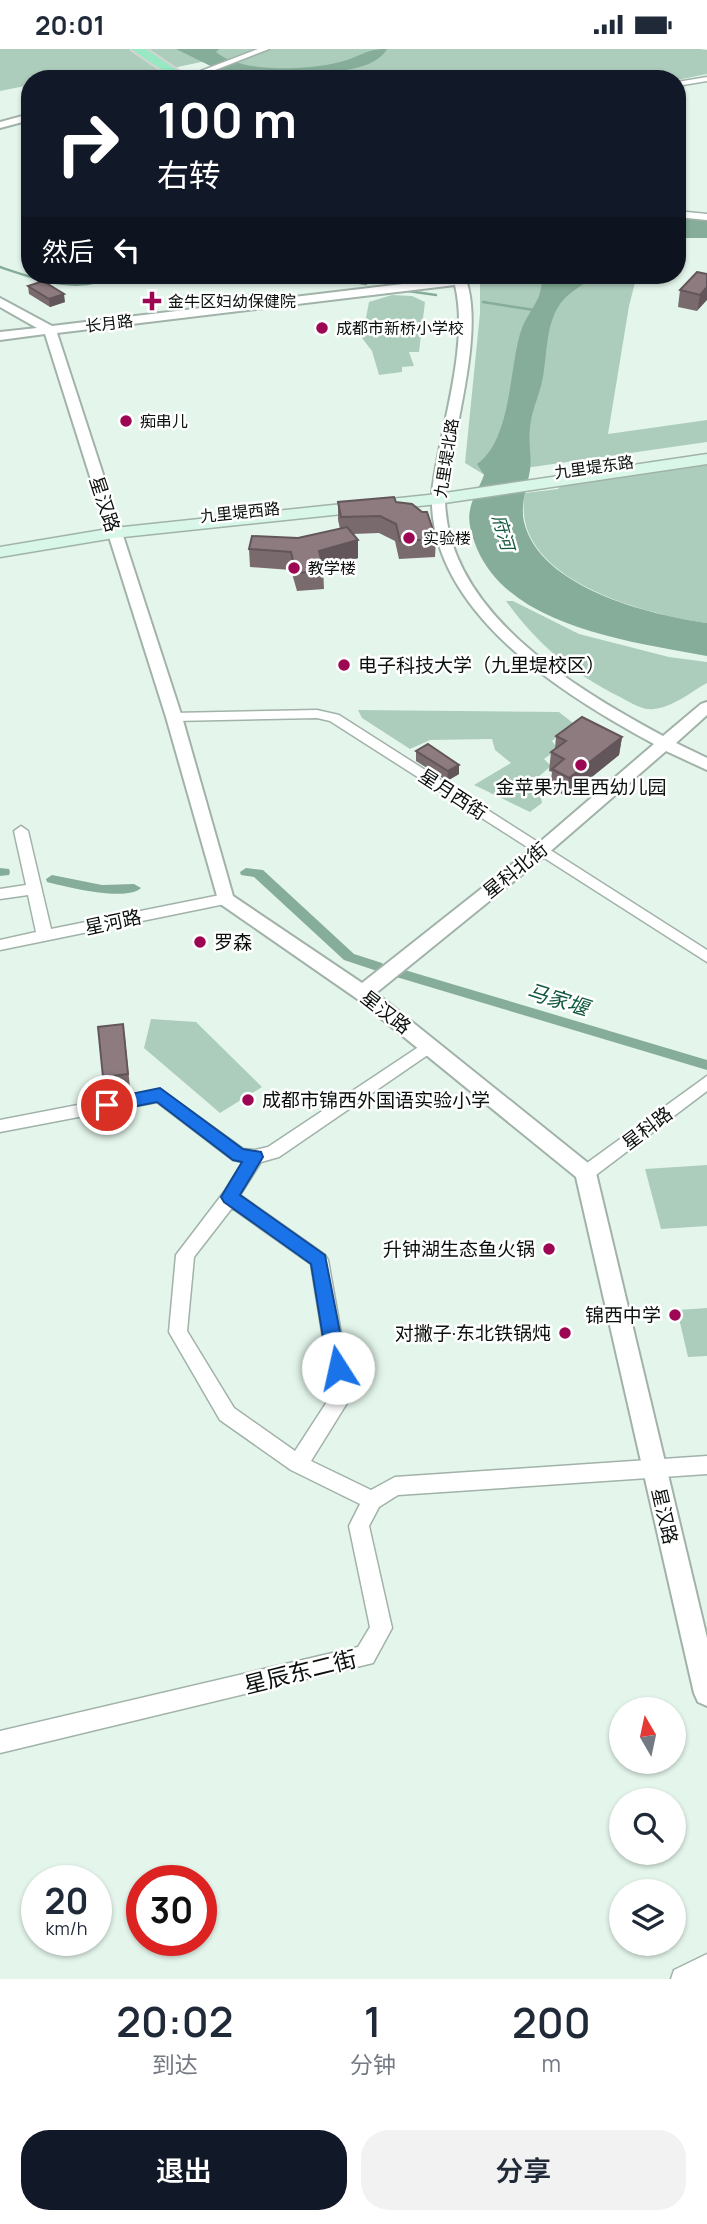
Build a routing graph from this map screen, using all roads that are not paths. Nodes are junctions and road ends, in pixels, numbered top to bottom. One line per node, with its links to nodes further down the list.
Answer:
1 (137, 49): 3 (highway)
2 (265, 49): 4 (street)
3 (170, 70)
4 (213, 70)
5 (707, 79): 6 (street)
6 (686, 82)
7 (21, 119): 8 (street)
8 (0, 125)
9 (686, 215): 10 (street)
10 (707, 217)
11 (413, 284): 14 (street, 长月路)
12 (461, 284): 19 (street, 九里堤北路)
13 (0, 302): 14 (street)
14 (50, 330): 15 (street, 长月路); 20 (street, 星汉路)
15 (0, 336)
16 (707, 452): 18 (main road, 九里堤东路)
17 (707, 459): 18 (main road)
18 (542, 479): 19 (main road)
19 (439, 494): 20 (main road); 26 (street, 九里堤北路)
20 (113, 529): 21 (main road); 22 (main road); 25 (street, 星汉路)
21 (0, 544)
22 (0, 552)
23 (707, 694): 26 (street)
24 (707, 707): 26 (street, 星科北街)
25 (174, 717): 29 (street, 星月西街); 32 (street, 星汉路)
26 (665, 744): 27 (street, 九里堤北路); 29 (street, 星科北街)
27 (707, 765)
28 (21, 831): 30 (street)
29 (540, 851): 35 (street, 星月西街); 36 (street, 星科北街)
30 (33, 889): 31 (street); 33 (street)
31 (0, 894)
32 (225, 899): 33 (street, 星河路); 36 (street, 星汉路)
33 (45, 937): 34 (street, 星河路)
34 (0, 945)
35 (707, 957)
36 (363, 993): 37 (street, 星汉路)
37 (429, 1046): 40 (street); 41 (street, 星汉路)
38 (707, 1082): 41 (street, 星科路)
39 (0, 1126): 40 (street)
40 (255, 1157): 42 (street)
41 (586, 1173): 45 (street, 星汉路)
42 (230, 1197): 43 (street); 43 (street)
43 (298, 1464): 46 (street)
44 (707, 1465): 45 (street)
45 (654, 1469): 46 (street); 47 (street, 星汉路)
46 (372, 1500): 48 (street, 星辰东二街)
47 (707, 1693)
48 (0, 1742)
49 (707, 1966): 50 (street)
50 (683, 1979)

